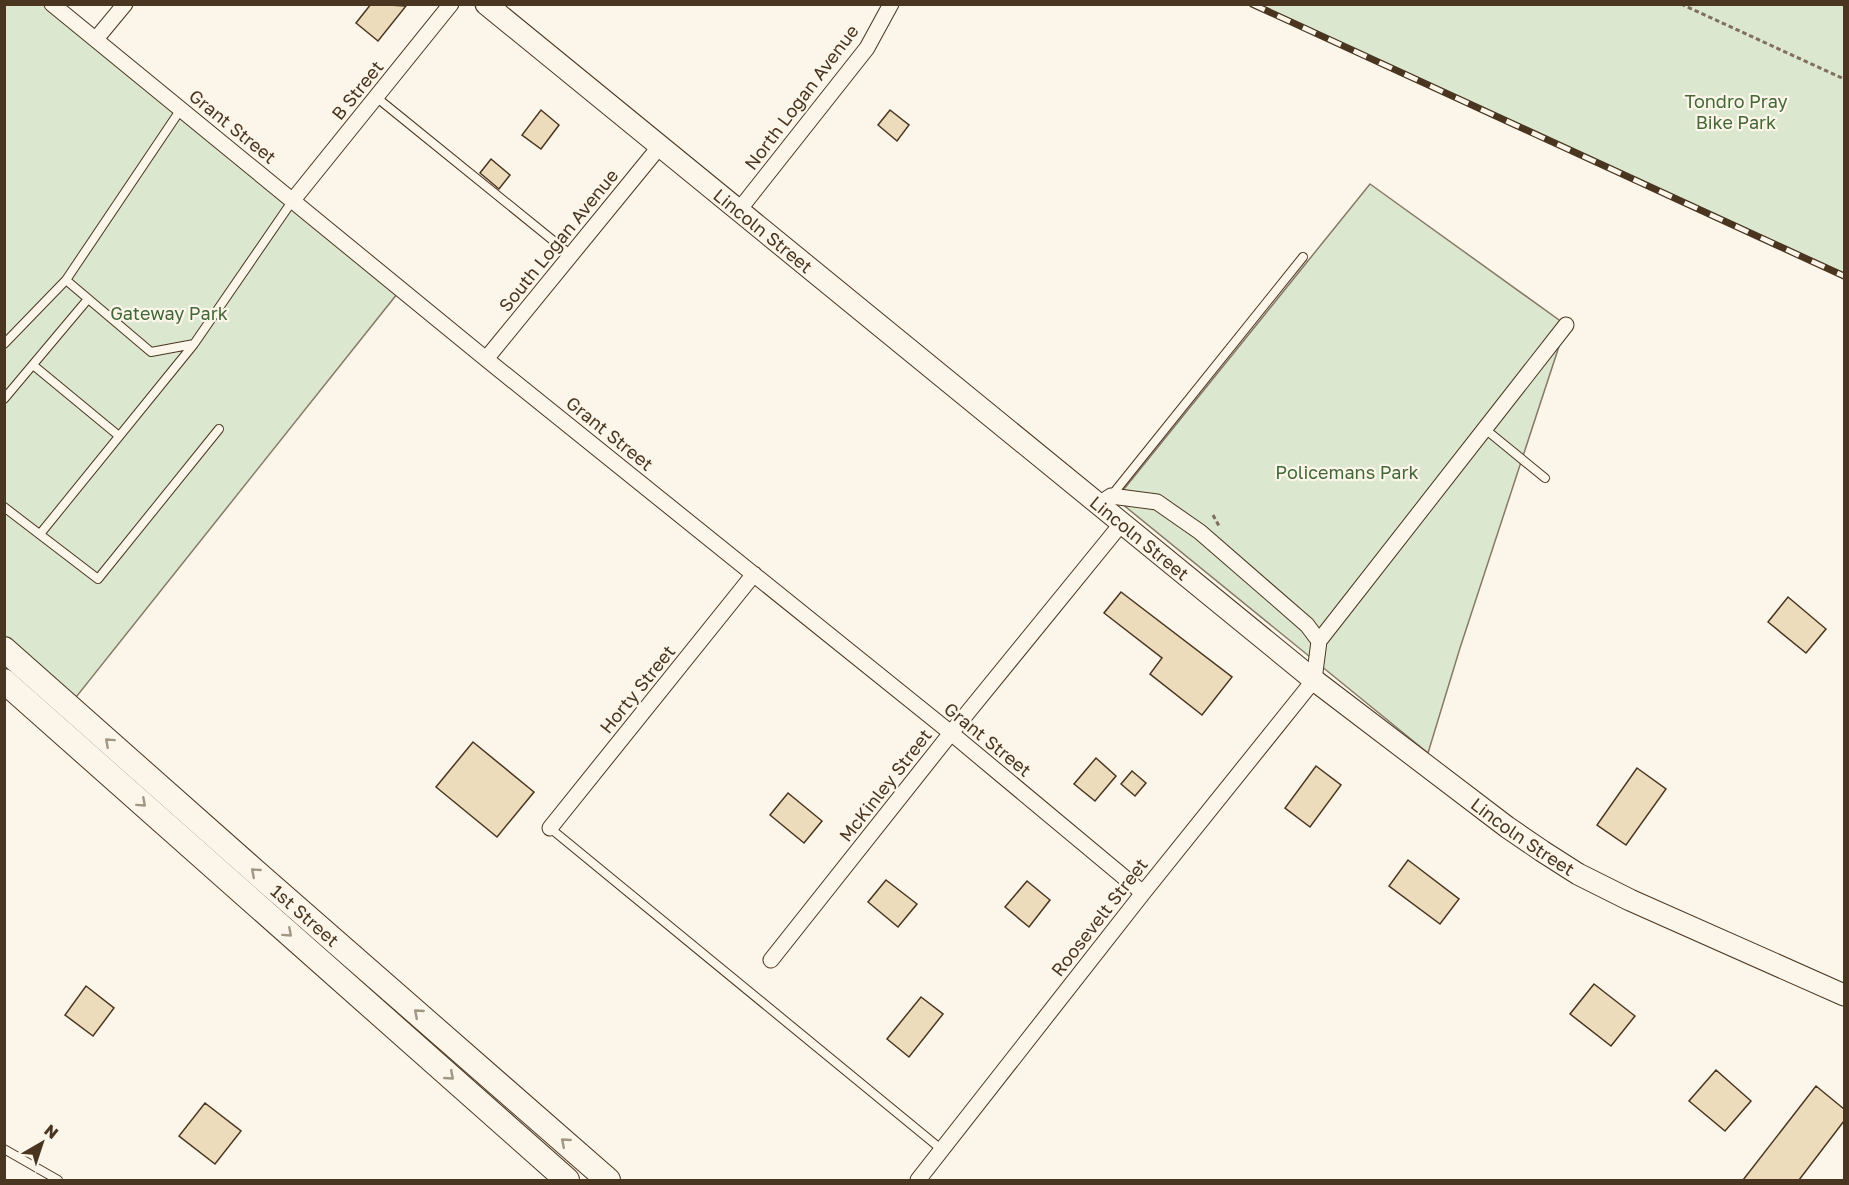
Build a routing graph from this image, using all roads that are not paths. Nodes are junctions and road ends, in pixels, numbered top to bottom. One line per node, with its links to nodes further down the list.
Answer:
1 (52, 4): 6 (street, Grant Street)
2 (125, 4): 6 (street)
3 (451, 4): 7 (street, B Street)
4 (486, 4): 9 (main road, Lincoln Street)
5 (891, 4): 11 (street, North Logan Avenue)
6 (96, 39): 8 (street, Grant Street)
7 (376, 97): 10 (street, B Street); 12 (lane)
8 (181, 109): 10 (street, Grant Street); 14 (lane)
9 (660, 146): 11 (main road, Lincoln Street); 12 (street, South Logan Avenue)
10 (293, 200): 18 (lane); 19 (street, Grant Street)
11 (739, 210): 26 (main road, Lincoln Street)
12 (571, 255): 19 (street, South Logan Avenue)
13 (1304, 257): 26 (lane)
14 (66, 280): 15 (lane); 17 (lane)
15 (88, 299): 18 (lane); 20 (lane)
16 (1566, 325): 23 (street)
17 (4, 344)
18 (194, 344): 24 (lane)
19 (486, 359): 30 (street, Grant Street)
20 (33, 365): 21 (lane); 24 (lane)
21 (4, 399)
22 (219, 429): 29 (lane)
23 (1485, 429): 25 (lane); 31 (street)
24 (120, 436): 29 (lane)
25 (1545, 478)
26 (1105, 500): 28 (main road, Lincoln Street); 31 (street)
27 (4, 507): 29 (lane)
28 (1122, 523): 33 (main road, Lincoln Street); 35 (street, McKinley Street)
29 (40, 534)
30 (754, 574): 35 (street, Grant Street); 36 (street, Horty Street)
31 (1319, 641): 33 (street)
32 (4, 649): 45 (main road, 1st Street, one-way to 32)
33 (1314, 680): 37 (street, Roosevelt Street); 39 (main road, Lincoln Street)
34 (4, 681): 44 (main road, 1st Street, one-way to 44)
35 (951, 732): 37 (street, Grant Street); 38 (street, McKinley Street)
36 (550, 828): 41 (lane)
37 (1143, 893): 41 (street, Roosevelt Street)
38 (771, 960)
39 (1845, 995)
40 (4, 1149): 43 (lane)
41 (941, 1149): 42 (street, Roosevelt Street)
42 (924, 1178)
43 (58, 1180)
44 (567, 1180)
45 (608, 1180)

